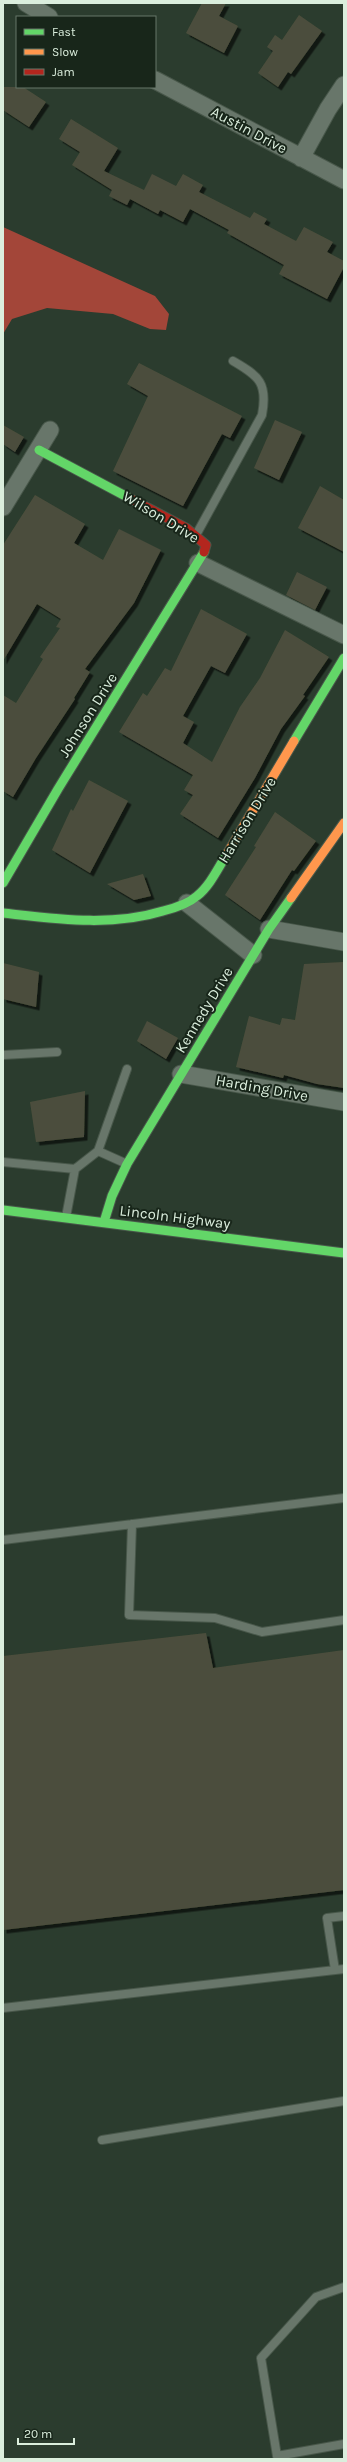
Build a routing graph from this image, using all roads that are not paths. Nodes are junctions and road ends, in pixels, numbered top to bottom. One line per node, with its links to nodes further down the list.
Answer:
1 (26, 3): 2 (street)
2 (47, 16)
3 (156, 81): 5 (street, Austin Drive)
4 (344, 85): 5 (street)
5 (301, 158): 6 (street, Austin Drive)
6 (344, 180)
7 (233, 361): 11 (lane)
8 (50, 430): 9 (street)
9 (39, 450): 10 (street); 11 (street, Wilson Drive)
10 (3, 507)
11 (196, 536): 12 (street, Wilson Drive)
12 (198, 563): 13 (street, Wilson Drive); 16 (street, Johnson Drive)
13 (344, 635)
14 (344, 658): 17 (street, Harrison Drive)
15 (344, 822): 19 (street, Kennedy Drive)
16 (3, 884)
17 (187, 903): 18 (street); 21 (street)
18 (3, 913)
19 (269, 929): 20 (street); 21 (street, Kennedy Drive)
20 (344, 942)
21 (253, 955): 25 (street, Kennedy Drive)
22 (57, 1052): 23 (lane)
23 (3, 1055)
24 (127, 1069): 27 (lane)
25 (181, 1074): 26 (street, Harding Drive); 29 (street, Kennedy Drive)
26 (344, 1102)
27 (98, 1152): 29 (lane); 30 (lane)
28 (3, 1162): 30 (lane)
29 (127, 1164): 33 (street, Kennedy Drive)
30 (75, 1169): 32 (lane)
31 (3, 1210): 32 (street, Lincoln Highway)
32 (66, 1218): 33 (street, Lincoln Highway)
33 (104, 1222): 34 (street, Lincoln Highway)
34 (344, 1253)
35 (344, 1498): 36 (lane)
36 (132, 1524): 37 (lane); 38 (lane)
37 (3, 1540)
38 (344, 1620)
39 (344, 1916): 41 (lane)
40 (344, 1969): 41 (lane)
41 (335, 1970): 42 (lane)
42 (3, 2008)
43 (344, 2101): 44 (lane)
44 (102, 2140)
45 (344, 2287): 46 (lane)
46 (344, 2444)

